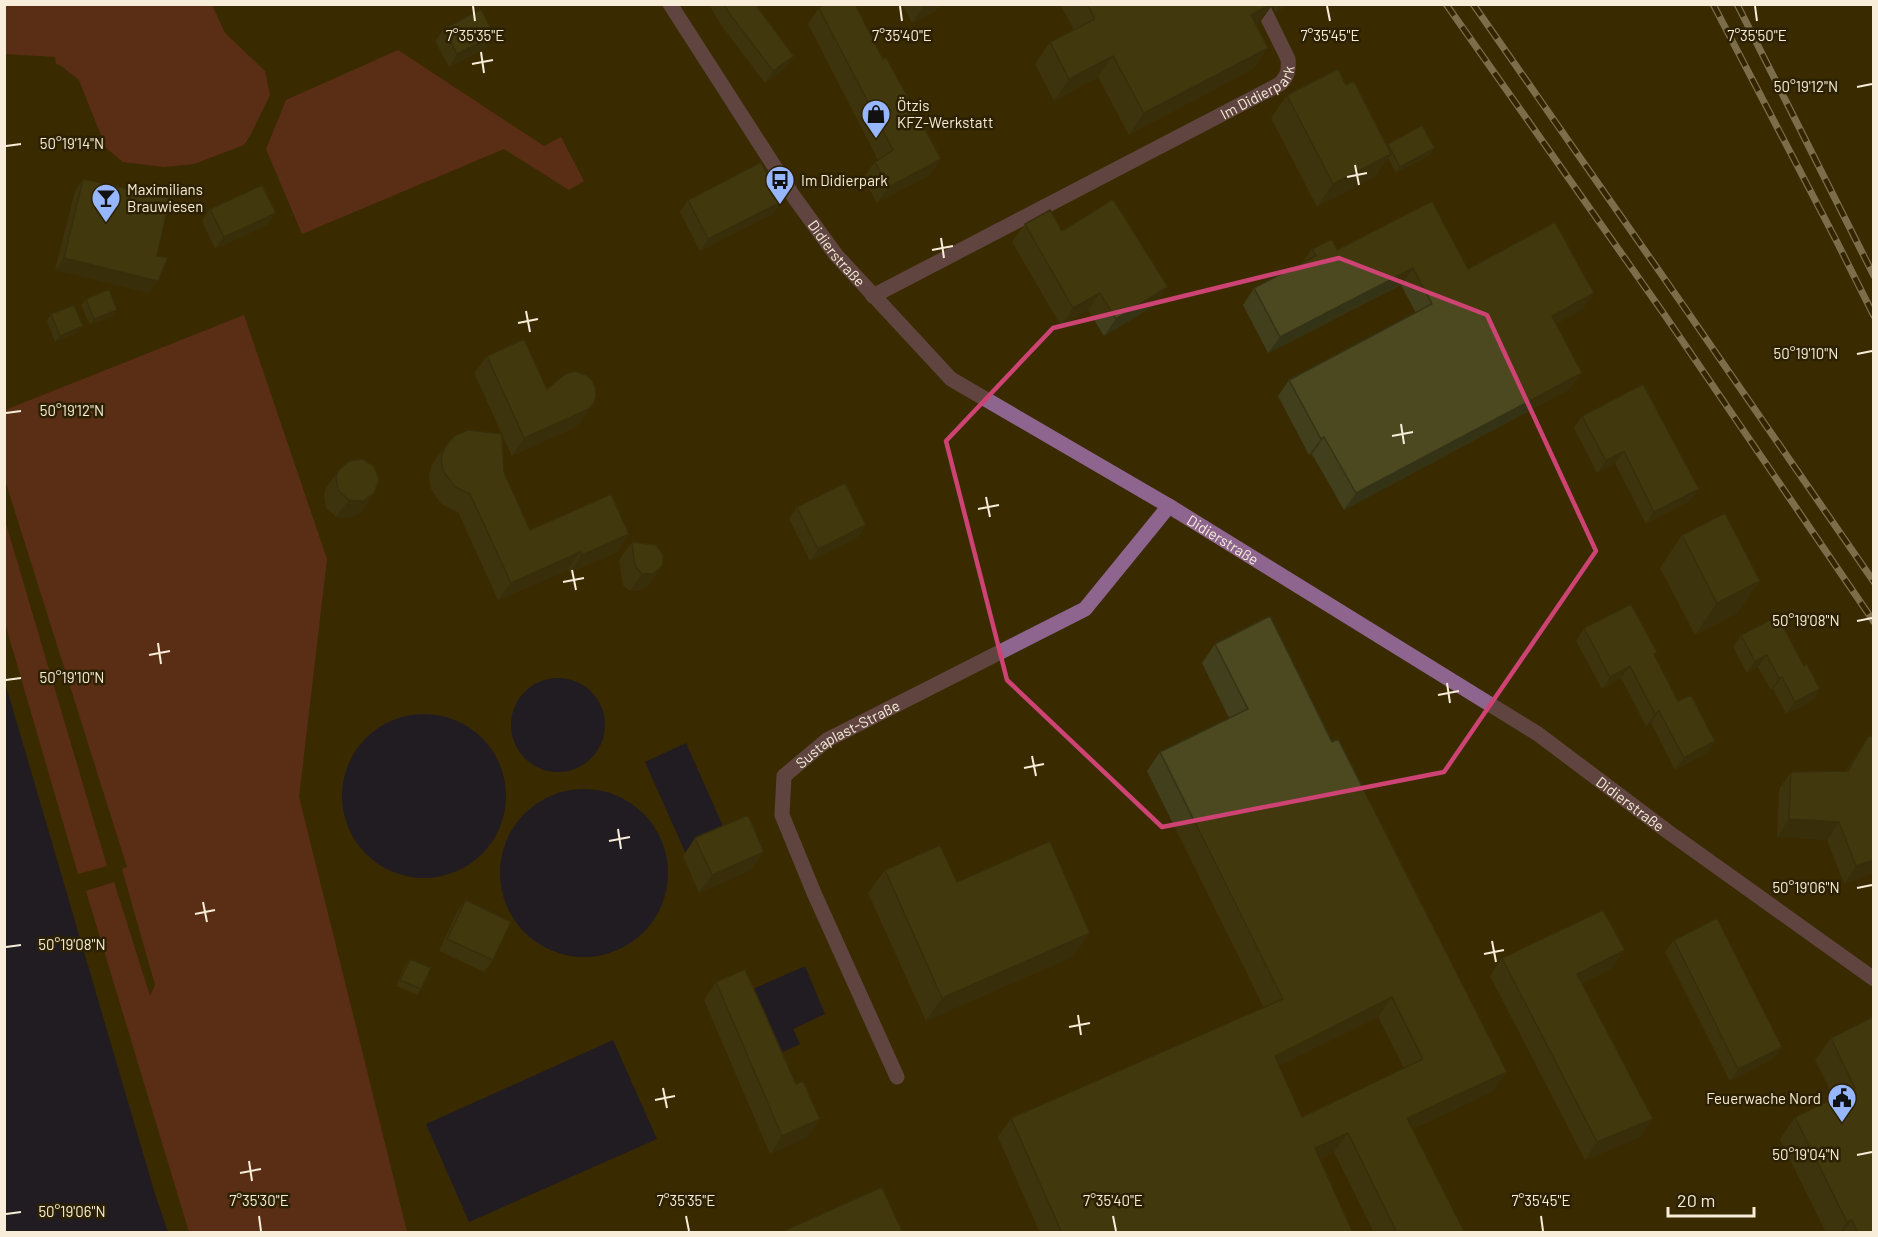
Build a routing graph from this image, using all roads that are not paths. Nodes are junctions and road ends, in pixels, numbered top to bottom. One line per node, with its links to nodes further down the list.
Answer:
1 (670, 4): 3 (street, Didierstraße)
2 (1261, 4): 3 (street, Im Didierpark)
3 (873, 296): 4 (street, Didierstraße)
4 (1169, 506): 5 (street, Didierstraße); 6 (street, Sustaplast-Straße)
5 (1874, 979)
6 (897, 1077)

